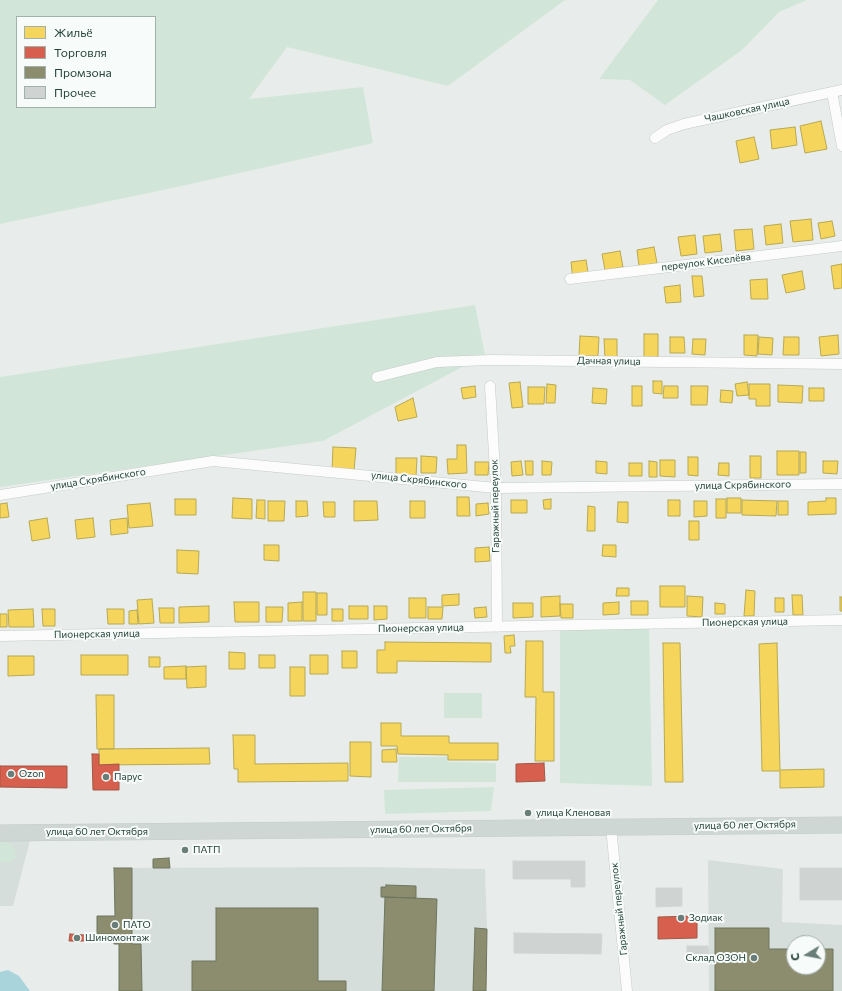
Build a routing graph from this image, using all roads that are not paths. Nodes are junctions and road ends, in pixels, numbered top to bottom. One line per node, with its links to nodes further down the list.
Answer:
1 (837, 91): 2 (street, Чашковская улица); 3 (street)
2 (655, 138)
3 (842, 146)
4 (842, 246): 5 (street, переулок Киселёва)
5 (570, 279)
6 (842, 364): 7 (street, Дачная улица)
7 (377, 377)
8 (490, 386): 10 (street, Гаражный переулок)
9 (842, 484): 10 (street, улица Скрябинского)
10 (496, 488): 11 (street, улица Скрябинского); 13 (street, Гаражный переулок)
11 (0, 495)
12 (842, 620): 13 (street, Пионерская улица)
13 (497, 627): 14 (street, Пионерская улица)
14 (0, 636)
15 (842, 825): 16 (main road, улица 60 лет Октября)
16 (611, 827): 17 (main road, улица 60 лет Октября); 18 (street, Гаражный переулок)
17 (0, 833)
18 (627, 991)

